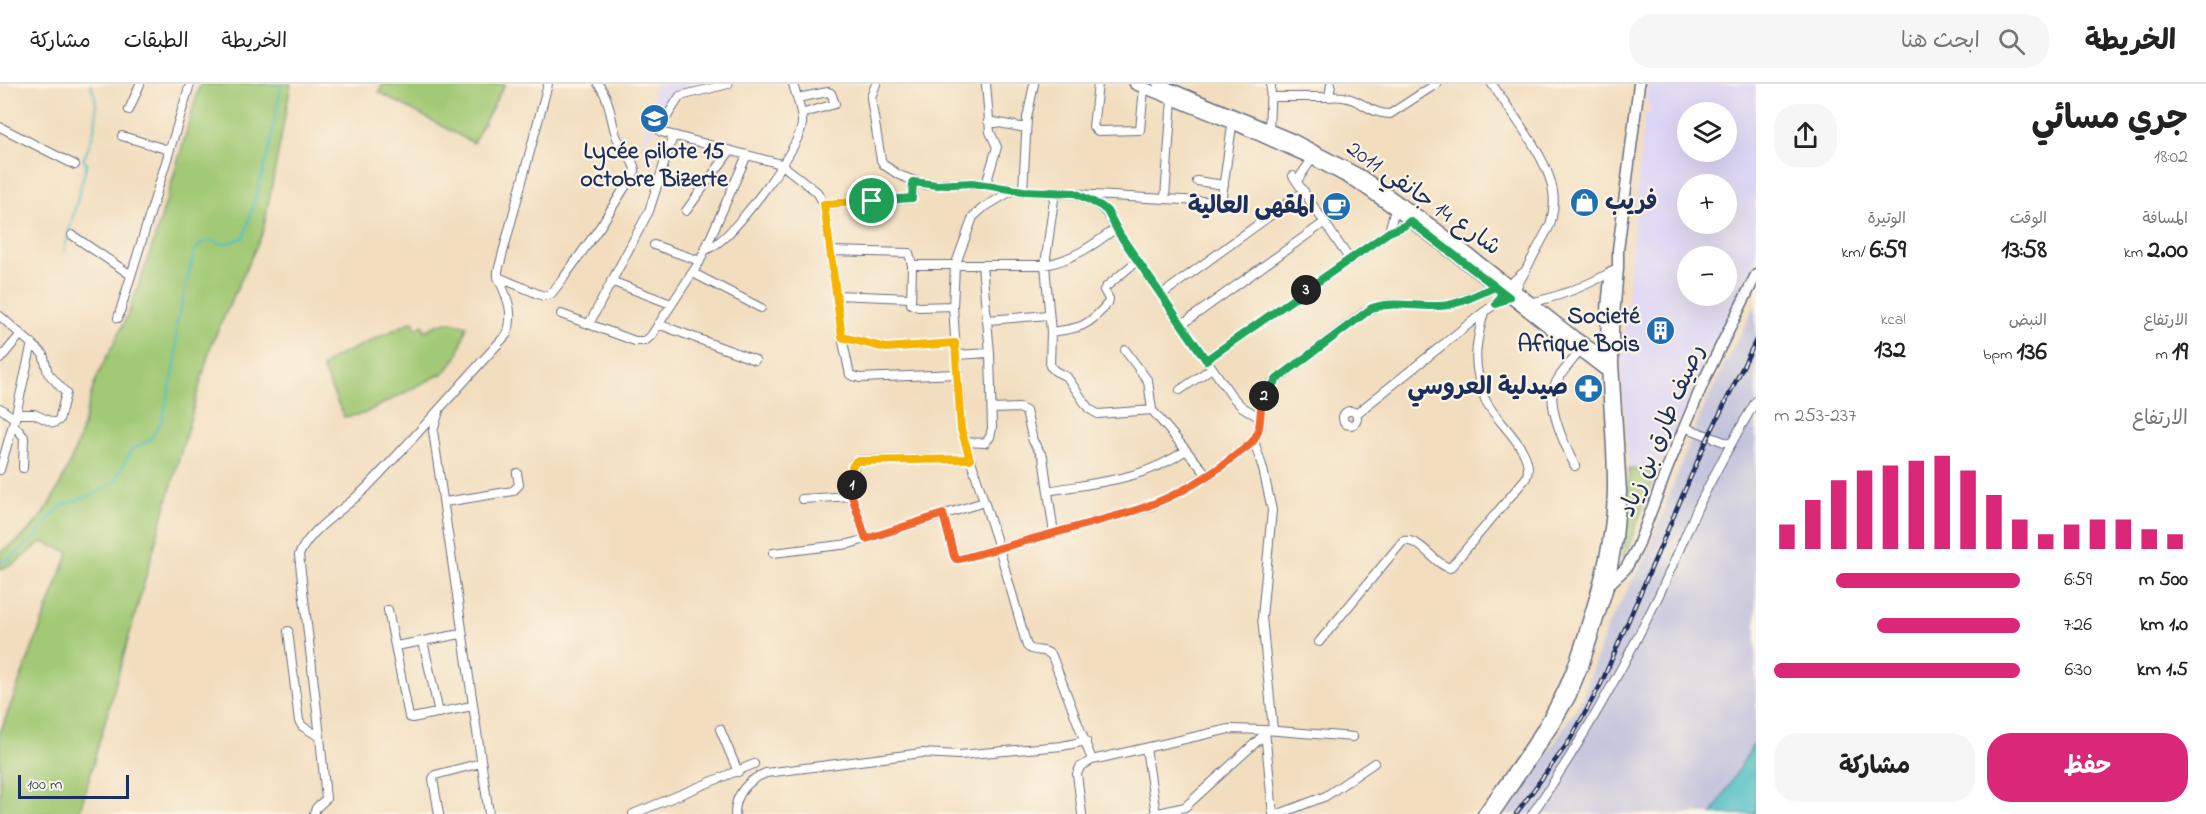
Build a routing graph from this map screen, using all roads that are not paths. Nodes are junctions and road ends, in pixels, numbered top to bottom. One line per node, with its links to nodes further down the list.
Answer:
1 (140, 84): 22 (street)
2 (190, 84): 31 (street)
3 (548, 84): 69 (street)
4 (598, 84): 69 (street)
5 (728, 84): 30 (street)
6 (793, 84): 20 (street)
7 (876, 84): 38 (street)
8 (986, 84): 25 (street)
9 (1034, 84): 27 (street)
10 (1098, 84): 17 (street)
11 (1159, 84): 24 (main road, شارع 14 جانفي 2011)
12 (1271, 84): 18 (street)
13 (1331, 84): 19 (street)
14 (1436, 84): 19 (street)
15 (1492, 84): 71 (street)
16 (1639, 84): 65 (main road)
17 (1139, 86): 21 (main road, شارع 14 جانفي 2011)
18 (1271, 97): 19 (street); 28 (street)
19 (1329, 97)
20 (797, 98): 23 (street); 23 (street)
21 (1172, 99): 24 (main road, شارع 14 جانفي 2011); 46 (street)
22 (129, 110)
23 (801, 114): 35 (street)
24 (1233, 119): 28 (main road, شارع 14 جانفي 2011); 34 (main road, شارع 14 جانفي 2011); 40 (street)
25 (988, 121): 27 (street); 39 (street)
26 (0, 127): 36 (street)
27 (1026, 128): 42 (street)
28 (1269, 129): 48 (main road, شارع 14 جانفي 2011)
29 (122, 136): 31 (street)
30 (673, 136): 32 (street); 70 (street)
31 (169, 150): 67 (street)
32 (730, 151): 33 (street); 49 (street)
33 (747, 155): 35 (street); 56 (street)
34 (1312, 159): 43 (street); 48 (main road, شارع 14 جانفي 2011)
35 (781, 164): 47 (street); 56 (street)
36 (75, 165)
37 (1197, 181): 40 (street)
38 (913, 182): 39 (street); 47 (street)
39 (986, 184): 41 (street)
40 (1224, 185): 46 (street)
41 (1013, 189): 42 (street); 64 (street)
42 (1023, 191): 44 (street)
43 (1304, 191): 51 (street); 73 (street)
44 (1055, 192): 45 (street); 63 (street)
45 (1075, 193): 46 (street); 52 (street)
46 (1165, 198)
47 (824, 204): 57 (street)
48 (1400, 207): 50 (main road, شارع 14 جانفي 2011); 53 (street)
49 (686, 211)
50 (1413, 217): 53 (street); 71 (main road, شارع 14 جانفي 2011)
51 (1325, 222): 59 (street); 87 (street)
52 (1116, 228): 58 (street); 63 (street)
53 (1389, 232): 59 (street)
54 (72, 235): 67 (street)
55 (654, 245): 60 (street)
56 (704, 251): 60 (street)
57 (830, 251): 61 (street); 72 (street)
58 (1138, 260): 73 (street); 88 (street)
59 (1350, 260): 99 (street)
60 (699, 261): 66 (street)
61 (912, 265): 64 (street); 74 (street)
62 (982, 265): 63 (street); 64 (street); 84 (street)
63 (1045, 265): 81 (street)
64 (955, 266): 77 (street)
65 (1615, 270): 75 (street); 100 (main road)
66 (693, 273): 76 (street); 78 (street)
67 (131, 274): 83 (street)
68 (1756, 275): 112 (main road, رصيف طارق بن زياد)
69 (498, 277): 105 (street)
70 (611, 281): 76 (street); 85 (street)
71 (1508, 292): 75 (main road, شارع 14 جانفي 2011); 79 (street); 95 (main road, شارع 14 جانفي 2011); 111 (street)
72 (836, 295): 74 (street); 90 (street)
73 (1161, 295): 87 (street)
74 (910, 298): 77 (street)
75 (1530, 302): 100 (main road, شارع 14 جانفي 2011)
76 (671, 304): 86 (street)
77 (953, 306): 92 (street)
78 (761, 308)
79 (1484, 312): 109 (street); 139 (street)
80 (561, 314): 85 (street)
81 (1049, 315): 84 (street); 88 (street)
82 (0, 316): 89 (street)
83 (118, 318)
84 (988, 320): 94 (street)
85 (589, 324): 86 (street)
86 (658, 324): 98 (street)
87 (1181, 325): 99 (street)
88 (1051, 332): 108 (street)
89 (21, 334): 91 (street); 97 (street)
90 (842, 337): 92 (street); 102 (street)
91 (32, 343): 110 (street); 110 (street)
92 (955, 343): 96 (street)
93 (1125, 350): 108 (street)
94 (990, 352): 96 (street); 107 (street)
95 (1579, 352): 100 (main road, شارع 14 جانفي 2011); 118 (street)
96 (956, 355): 102 (street)
97 (0, 359)
98 (755, 360)
99 (1206, 360): 101 (street)
100 (1609, 367): 133 (main road); 134 (main road)
101 (1212, 368): 103 (street); 111 (street)
102 (957, 374): 114 (street)
103 (1180, 390)
104 (1756, 401): 115 (street)
105 (440, 407): 126 (street); 145 (street)
106 (0, 408): 110 (street)
107 (992, 409): 114 (street); 123 (street)
108 (1152, 410): 116 (street)
109 (1356, 414)
110 (16, 418): 119 (street); 120 (street)
111 (1260, 418): 113 (street)
112 (1684, 427): 115 (street); 133 (main road, رصيف طارق بن زياد)
113 (1254, 441): 122 (street); 144 (street)
114 (965, 442): 117 (street)
115 (1730, 444): 166 (street)
116 (1186, 450): 122 (street); 123 (street)
117 (970, 459): 124 (street); 127 (street)
118 (1575, 466)
119 (23, 468)
120 (0, 470)
121 (517, 472): 126 (street)
122 (1208, 476): 129 (street)
123 (1048, 491): 129 (street)
124 (852, 496): 125 (street); 130 (street)
125 (802, 499)
126 (445, 502): 137 (street)
127 (984, 502): 128 (street); 131 (street)
128 (943, 514): 130 (street); 131 (street)
129 (1054, 534): 131 (street)
130 (866, 539): 132 (street)
131 (999, 548): 147 (street)
132 (773, 552)
133 (1609, 584): 134 (main road, رصيف طارق بن زياد); 165 (main road)
134 (1597, 593): 164 (main road)
135 (388, 610): 140 (street)
136 (288, 631): 145 (street)
137 (462, 634): 138 (street); 141 (street)
138 (423, 641): 140 (street); 142 (street)
139 (1319, 642)
140 (396, 646): 142 (street)
141 (472, 706): 142 (street); 150 (street)
142 (439, 712)
143 (720, 729): 153 (street)
144 (1267, 731): 146 (street); 148 (street); 154 (street); 162 (street)
145 (320, 737): 155 (street)
146 (1353, 737)
147 (1086, 741): 149 (street); 159 (street)
148 (1146, 748): 149 (street); 161 (street)
149 (1092, 760): 160 (street)
150 (481, 763): 156 (street); 157 (street)
151 (1374, 763): 163 (street)
152 (754, 764): 153 (street)
153 (738, 772): 158 (street)
154 (1186, 810): 161 (street)
155 (314, 814)
156 (439, 814)
157 (489, 814)
158 (633, 814)
159 (735, 814)
160 (1082, 814)
161 (1156, 814)
162 (1273, 814)
163 (1280, 814)
164 (1483, 814)
165 (1494, 814)
166 (1533, 814)

